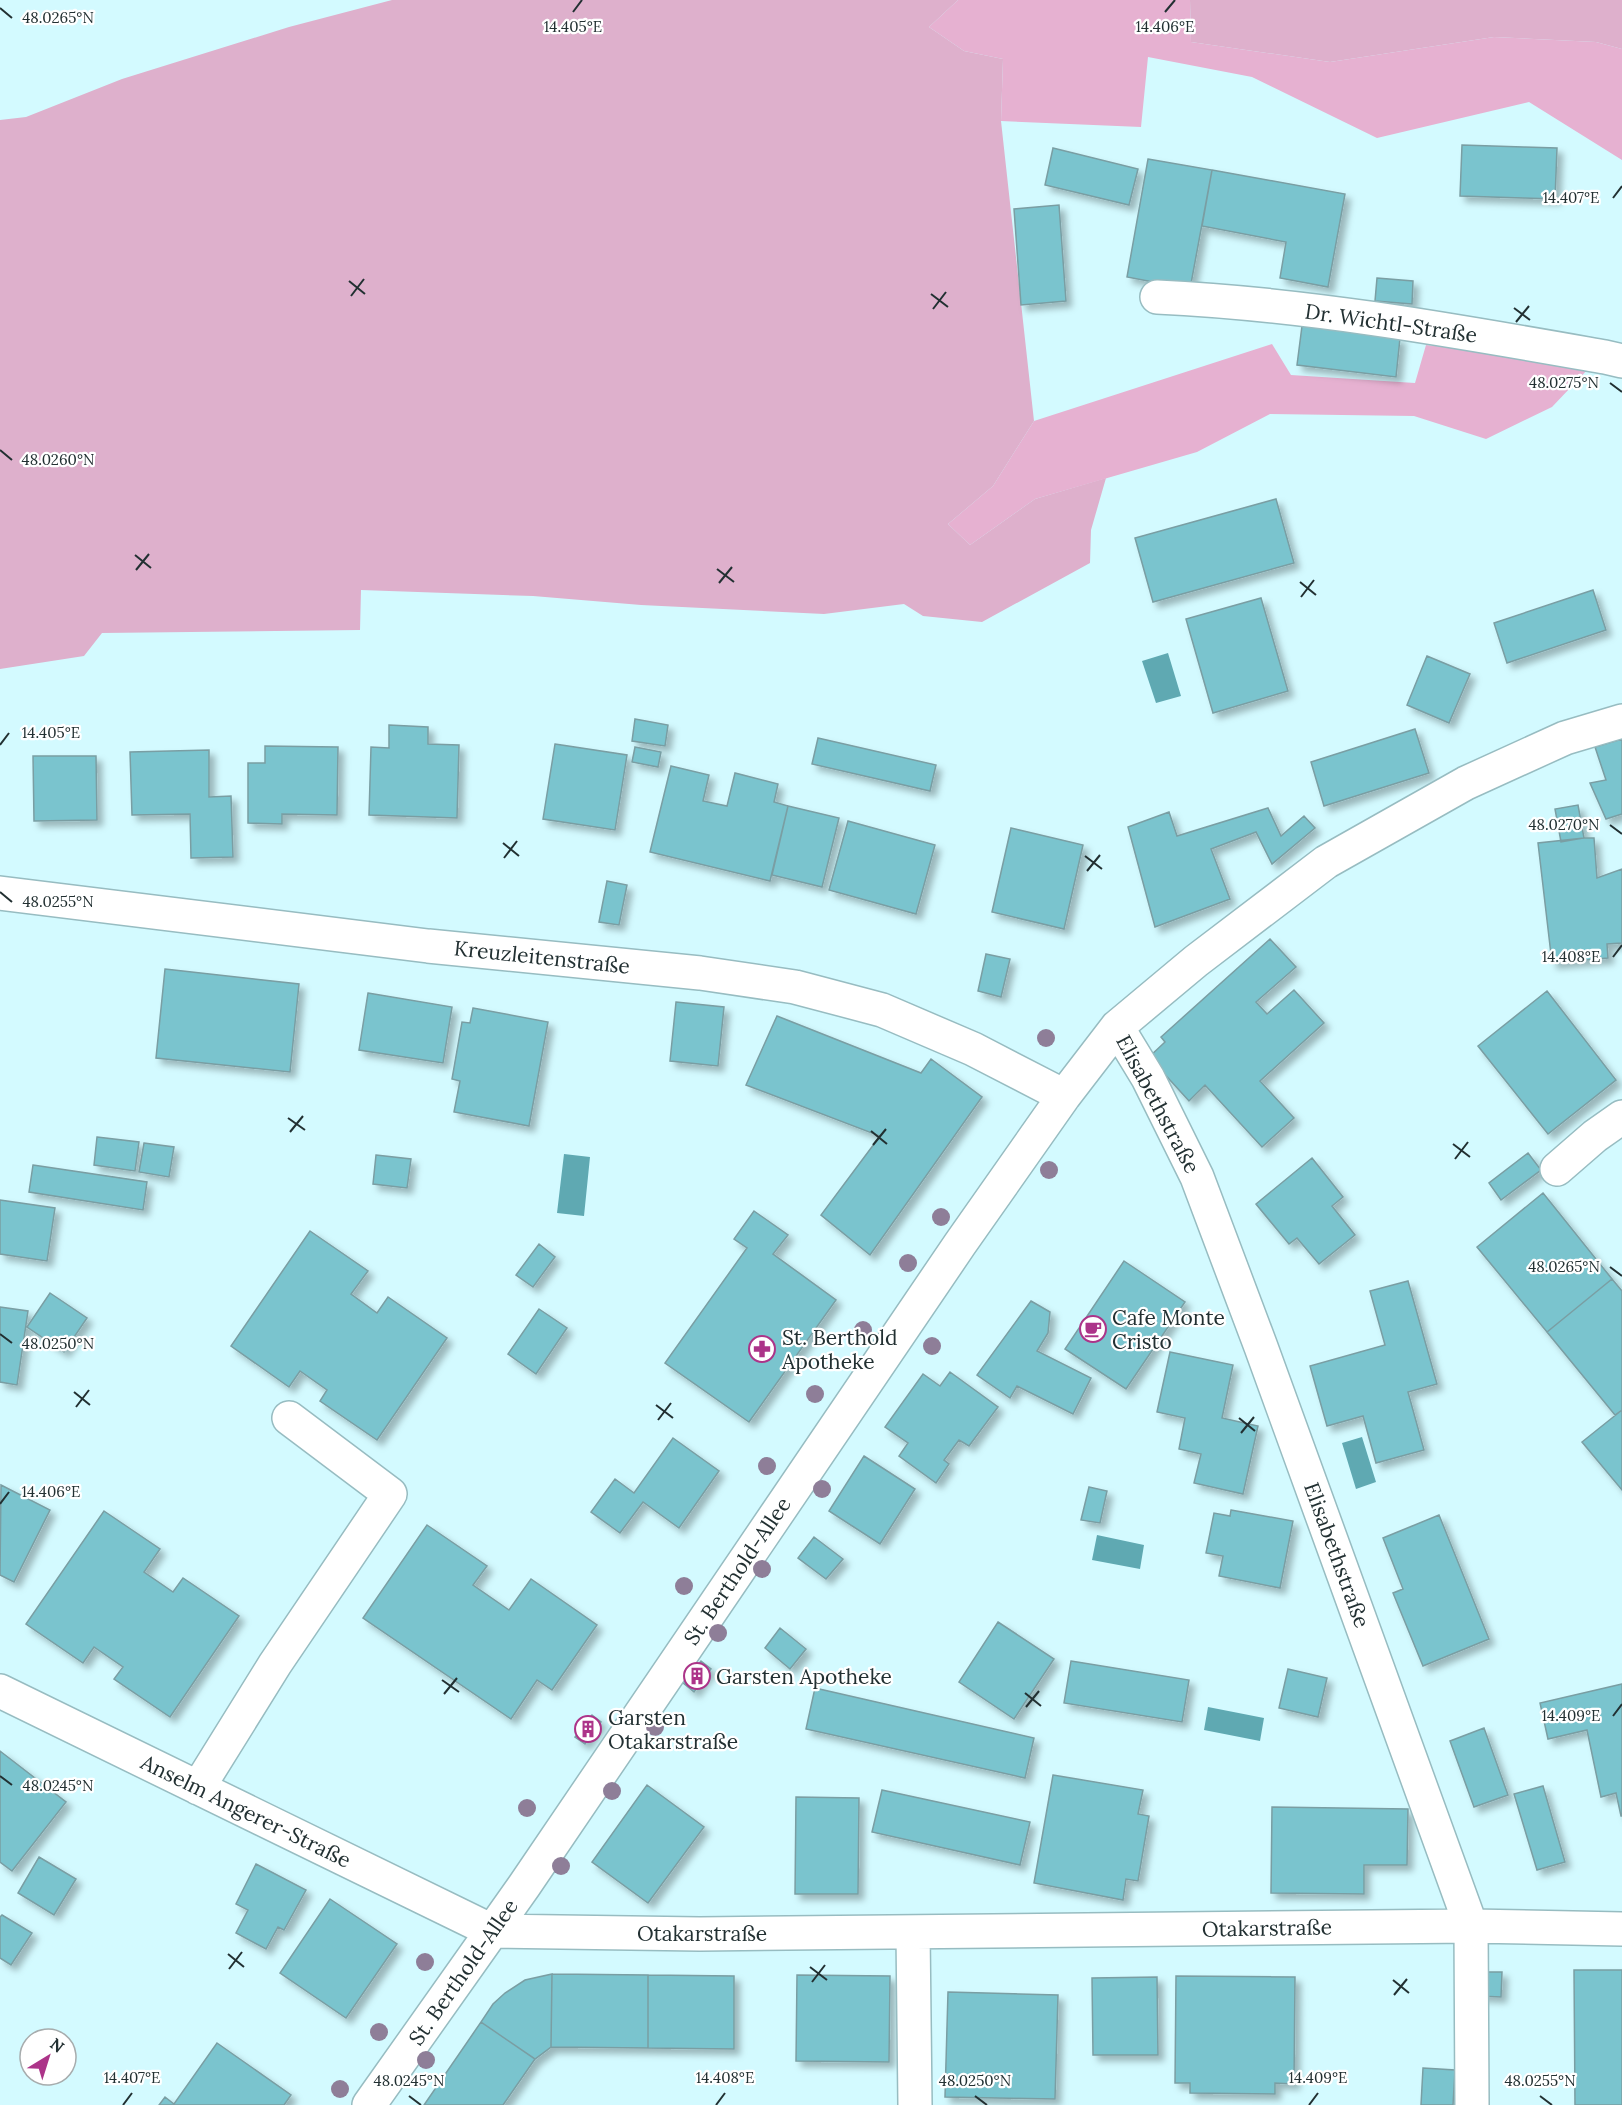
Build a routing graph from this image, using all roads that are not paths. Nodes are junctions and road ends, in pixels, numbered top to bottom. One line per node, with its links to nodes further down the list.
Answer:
1 (1157, 297): 2 (street, Dr. Wichtl-Straße)
2 (1622, 361)
3 (1622, 721): 5 (street, St. Berthold-Allee)
4 (0, 893): 6 (street, Kreuzleitenstraße)
5 (1117, 1027): 6 (street, St. Berthold-Allee); 12 (street, Elisabethstraße)
6 (1064, 1096): 14 (street, St. Berthold-Allee)
7 (1622, 1117): 8 (street)
8 (1557, 1169)
9 (289, 1418): 11 (street)
10 (0, 1691): 11 (street, Anselm Angerer-Straße)
11 (198, 1788): 14 (street, Anselm Angerer-Straße)
12 (1471, 1926): 13 (street, Otakarstraße); 15 (street, Otakarstraße); 18 (street, Elisabethstraße)
13 (1622, 1929)
14 (492, 1931): 15 (street, Otakarstraße); 16 (street, St. Berthold-Allee)
15 (913, 1932): 17 (street)
16 (369, 2105)
17 (915, 2105)
18 (1472, 2105)

